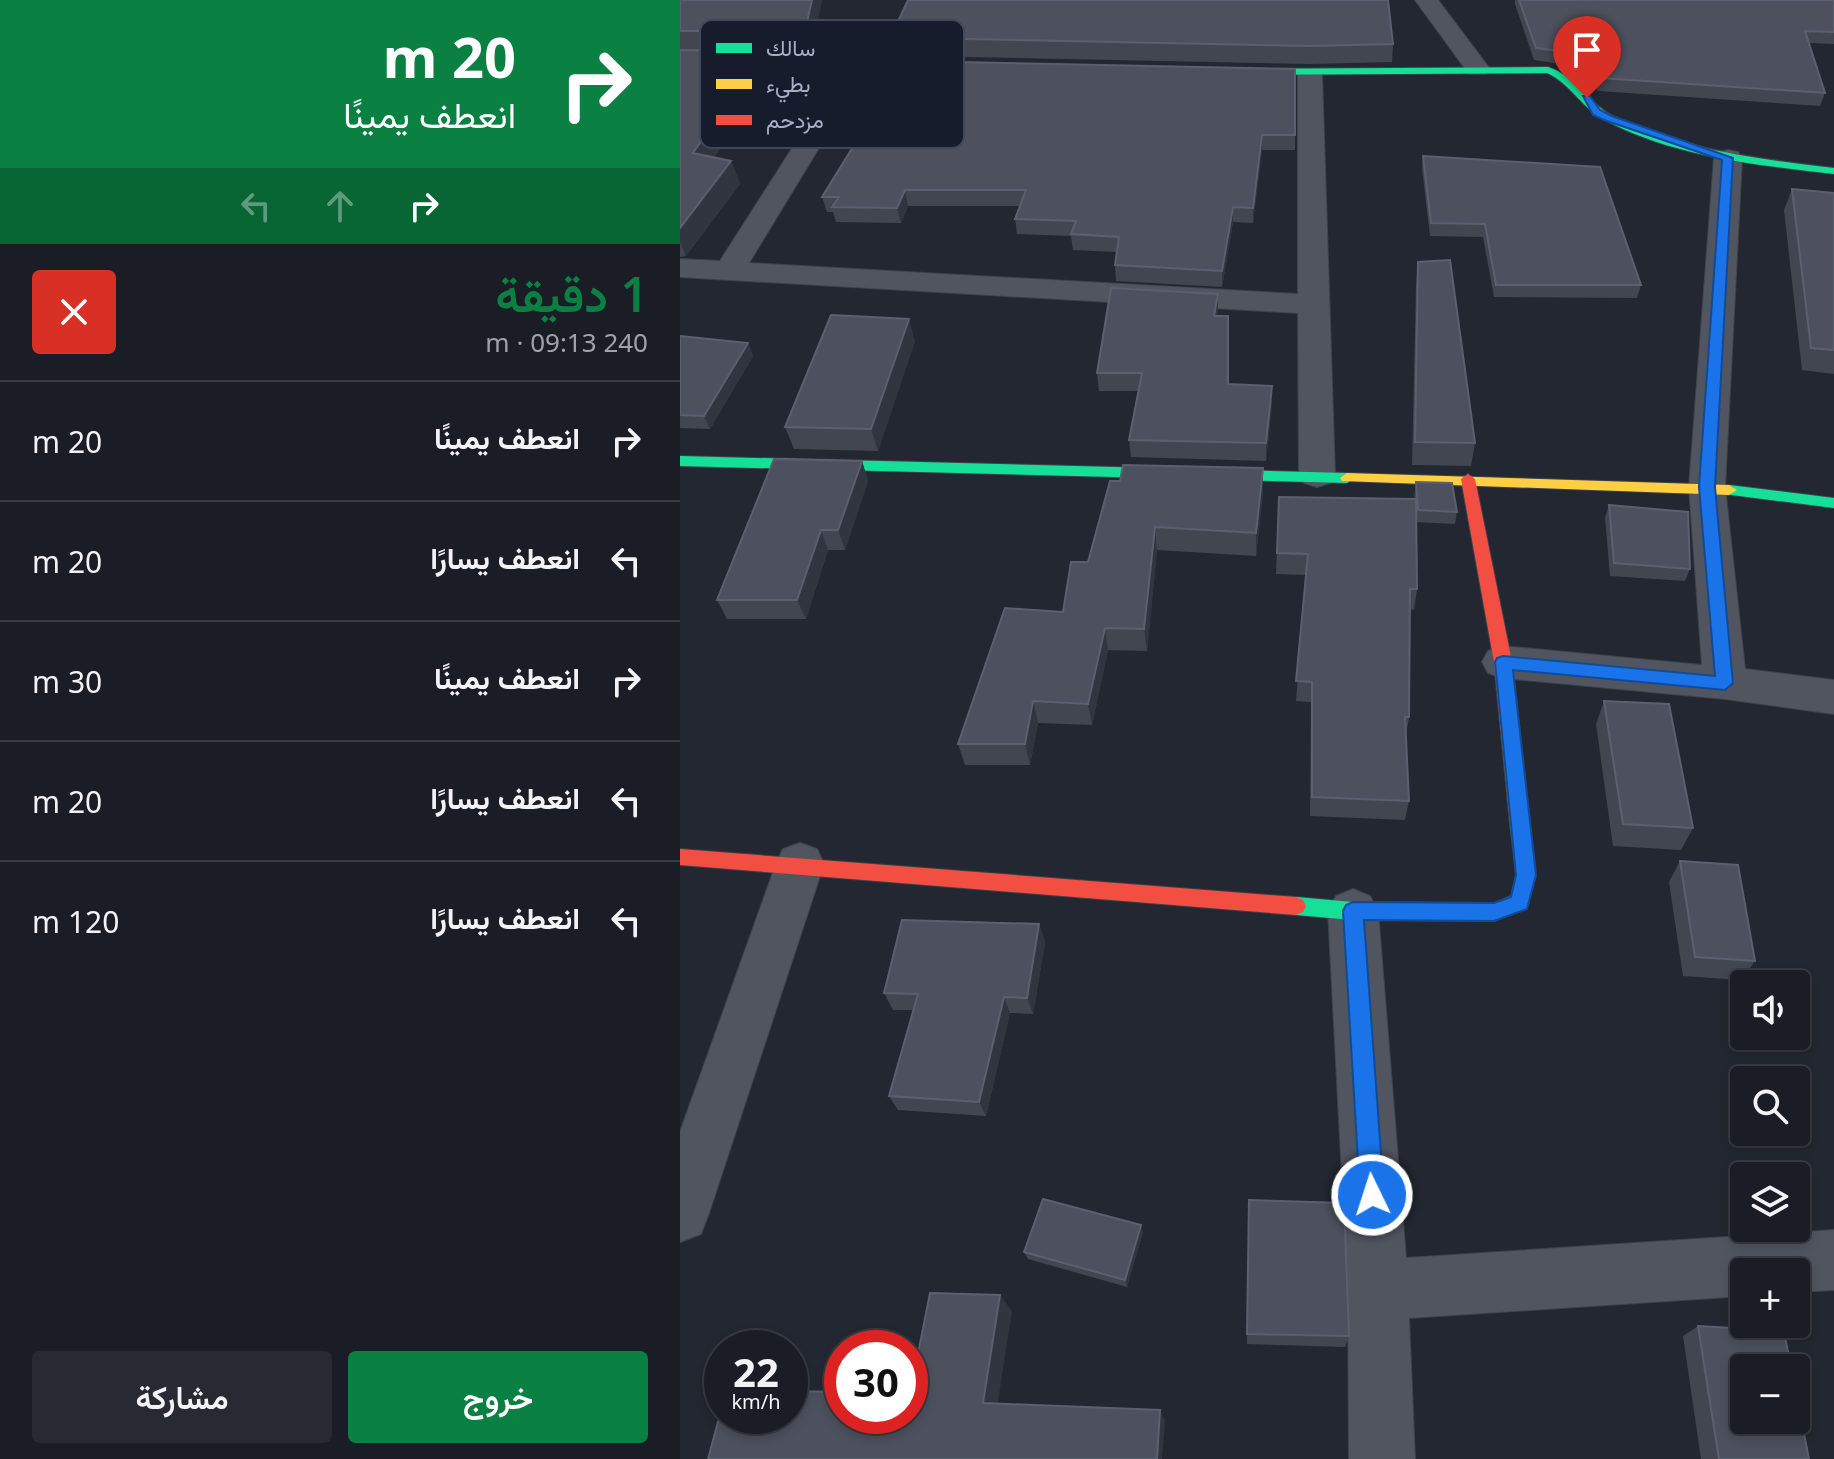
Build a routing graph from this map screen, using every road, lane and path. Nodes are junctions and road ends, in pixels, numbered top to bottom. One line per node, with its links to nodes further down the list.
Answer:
1 (1426, 0): 6 (street)
2 (680, 61): 3 (street)
3 (700, 61)
4 (964, 66): 5 (street)
5 (981, 66)
6 (1478, 69): 8 (street); 10 (street)
7 (1215, 71): 8 (street)
8 (1310, 74): 14 (street)
9 (806, 148): 13 (street)
10 (1728, 158): 11 (street); 18 (street)
11 (1834, 171)
12 (680, 268): 13 (street)
13 (729, 271): 14 (street)
14 (1312, 304): 16 (street)
15 (680, 461): 16 (street)
16 (1317, 475): 17 (street)
17 (1468, 479): 18 (street); 20 (street)
18 (1707, 487): 19 (street); 21 (street)
19 (1834, 503)
20 (1503, 662): 21 (street); 25 (street)
21 (1725, 683): 22 (street)
22 (1834, 697)
23 (680, 857): 24 (street)
24 (800, 864): 25 (street); 26 (street)
25 (1353, 911): 28 (street)
26 (680, 1213)
27 (1834, 1260): 28 (street)
28 (1378, 1290): 29 (street)
29 (1382, 1459)

